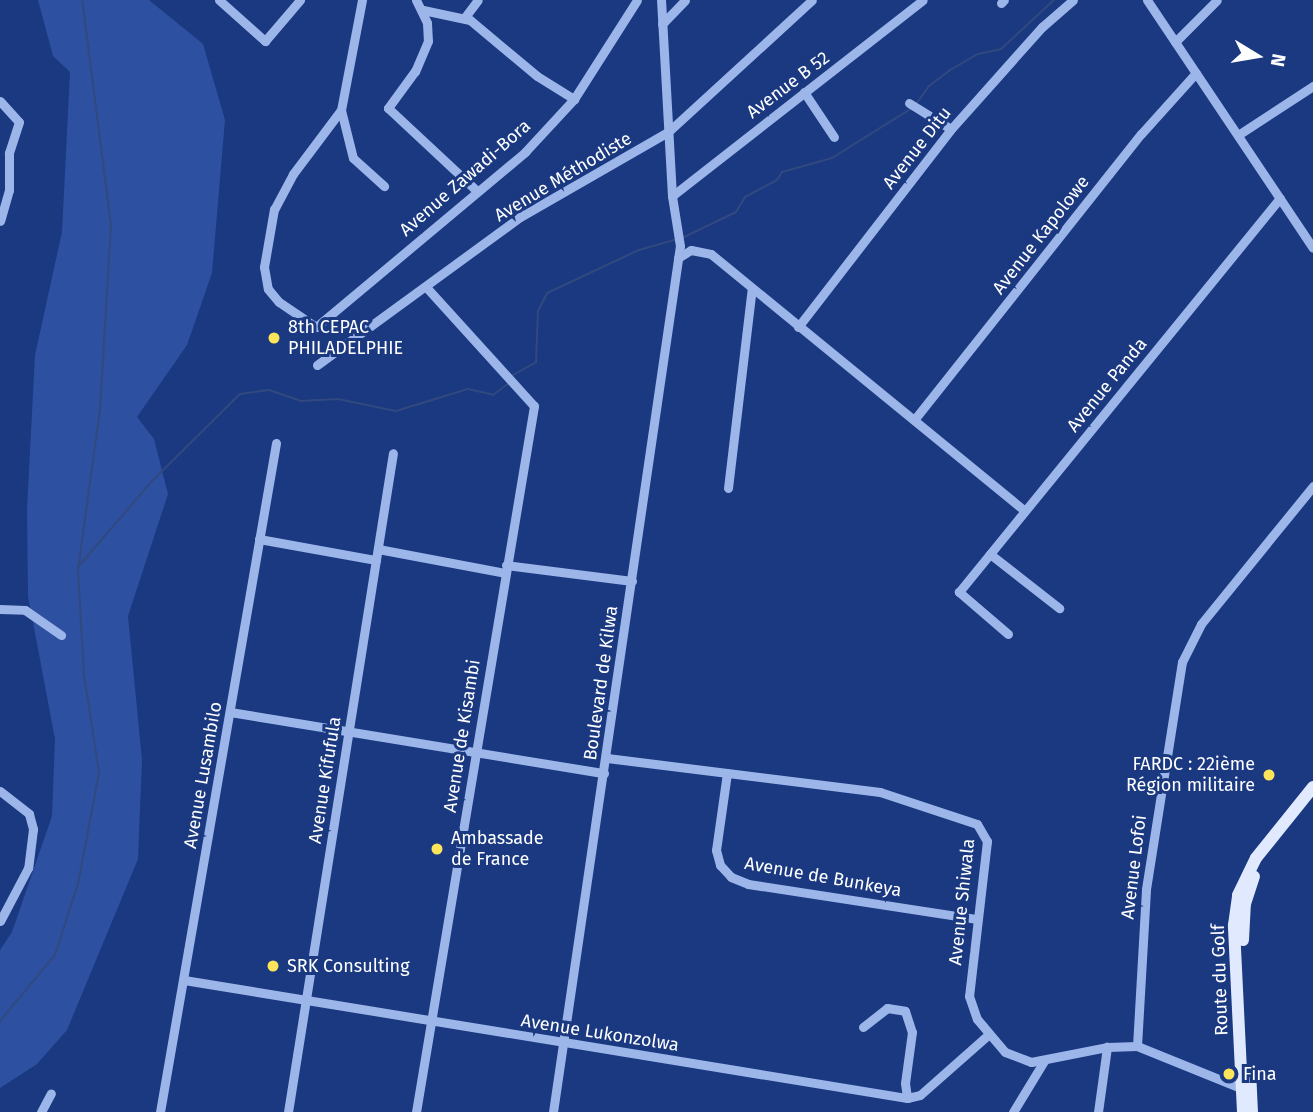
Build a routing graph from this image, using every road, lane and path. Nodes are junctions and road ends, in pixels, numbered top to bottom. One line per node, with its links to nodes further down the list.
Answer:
1 (219, 0): 2 (street)
2 (300, 0)
3 (362, 0): 26 (street)
4 (416, 0): 16 (street)
5 (478, 0): 17 (street)
6 (637, 0): 23 (street, Avenue Zawadi-Bora)
7 (661, 0): 18 (street, Boulevard de Kilwa)
8 (685, 0): 18 (street)
9 (795, 0): 15 (street)
10 (812, 0): 15 (street, Avenue Méthodiste)
11 (923, 0): 22 (street, Avenue B 52)
12 (1073, 0): 27 (street, Avenue Ditu)
13 (1147, 0): 19 (street)
14 (1217, 0): 19 (street)
15 (803, 9): 28 (street, Avenue Méthodiste)
16 (423, 10): 17 (street); 32 (street)
17 (465, 17): 23 (street)
18 (662, 24): 28 (street, Boulevard de Kilwa)
19 (1175, 42): 20 (street)
20 (1196, 73): 29 (street); 42 (street, Avenue Kapolowe)
21 (1313, 86): 29 (street)
22 (804, 92): 30 (street); 33 (street, Avenue B 52)
23 (574, 99): 32 (street, Avenue Zawadi-Bora)
24 (0, 101): 35 (street)
25 (909, 103): 27 (street)
26 (341, 110): 31 (street); 32 (street, Avenue Zawadi-Bora)
27 (951, 129): 40 (street, Avenue Ditu)
28 (668, 132): 33 (street, Boulevard de Kilwa); 38 (street, Avenue Méthodiste)
29 (1238, 135): 34 (street)
30 (834, 137)
31 (384, 186)
32 (476, 190)
33 (672, 196): 37 (street, Boulevard de Kilwa)
34 (1280, 198): 36 (street); 47 (street, Avenue Panda)
35 (0, 221)
36 (1313, 248)
37 (678, 258): 39 (street); 53 (street, Boulevard de Kilwa)
38 (428, 288): 41 (street, Avenue Méthodiste); 52 (street, Avenue de Kisambi)
39 (752, 288): 40 (street); 46 (street)
40 (798, 327): 42 (street)
41 (317, 365)
42 (914, 420): 47 (street)
43 (276, 443): 48 (street, Avenue Lusambilo)
44 (393, 453): 49 (street, Avenue Kifufula)
45 (1313, 486): 77 (street, Avenue Lofoi)
46 (728, 488)
47 (1024, 510): 50 (street, Avenue Panda)
48 (259, 539): 51 (street); 58 (street, Avenue Lusambilo)
49 (378, 549): 51 (street, Avenue Kifufula); 52 (street)
50 (990, 554): 55 (street); 56 (street, Avenue Panda)
51 (376, 560): 59 (street, Avenue Kifufula)
52 (505, 569): 53 (street); 60 (street, Avenue de Kisambi)
53 (632, 581): 61 (street, Boulevard de Kilwa)
54 (1, 608): 57 (street)
55 (1059, 608)
56 (1008, 634)
57 (61, 635)
58 (230, 712): 59 (street); 71 (street, Avenue Lusambilo)
59 (349, 732): 60 (street); 72 (street, Avenue Kifufula)
60 (475, 753): 62 (street); 73 (street, Avenue de Kisambi)
61 (607, 758): 62 (street, Boulevard de Kilwa); 63 (street, Avenue Shiwala)
62 (604, 773): 76 (street, Boulevard de Kilwa)
63 (727, 773): 69 (street, Avenue Shiwala); 69 (street, Avenue de Bunkeya)
64 (1313, 787): 80 (main road, Route du Golf)
65 (0, 791): 68 (street)
66 (1313, 799): 80 (main road)
67 (0, 895): 68 (street)
68 (10, 903): 70 (street)
69 (976, 919): 75 (street, Avenue Shiwala)
70 (0, 921)
71 (184, 980): 72 (street, Avenue Lukonzolwa); 84 (street, Avenue Lusambilo)
72 (306, 1002): 73 (street, Avenue Lukonzolwa); 85 (street, Avenue Kifufula)
73 (430, 1022): 76 (street, Avenue Lukonzolwa); 86 (street, Avenue de Kisambi)
74 (863, 1027): 82 (street)
75 (989, 1034): 79 (street, Avenue Shiwala); 82 (street)
76 (564, 1043): 82 (street, Avenue Lukonzolwa); 87 (street, Boulevard de Kilwa)
77 (1136, 1046): 78 (street, Avenue Shiwala); 80 (street, Avenue Shiwala)
78 (1107, 1047): 79 (street, Avenue Shiwala); 89 (street)
79 (1044, 1061): 88 (street)
80 (1246, 1090): 90 (main road, Route du Golf); 91 (main road)
81 (51, 1093): 83 (street)
82 (907, 1098)
83 (41, 1112)
84 (160, 1112)
85 (288, 1112)
86 (416, 1112)
87 (553, 1112)
88 (1013, 1112)
89 (1098, 1112)
90 (1243, 1112)
91 (1252, 1112)

